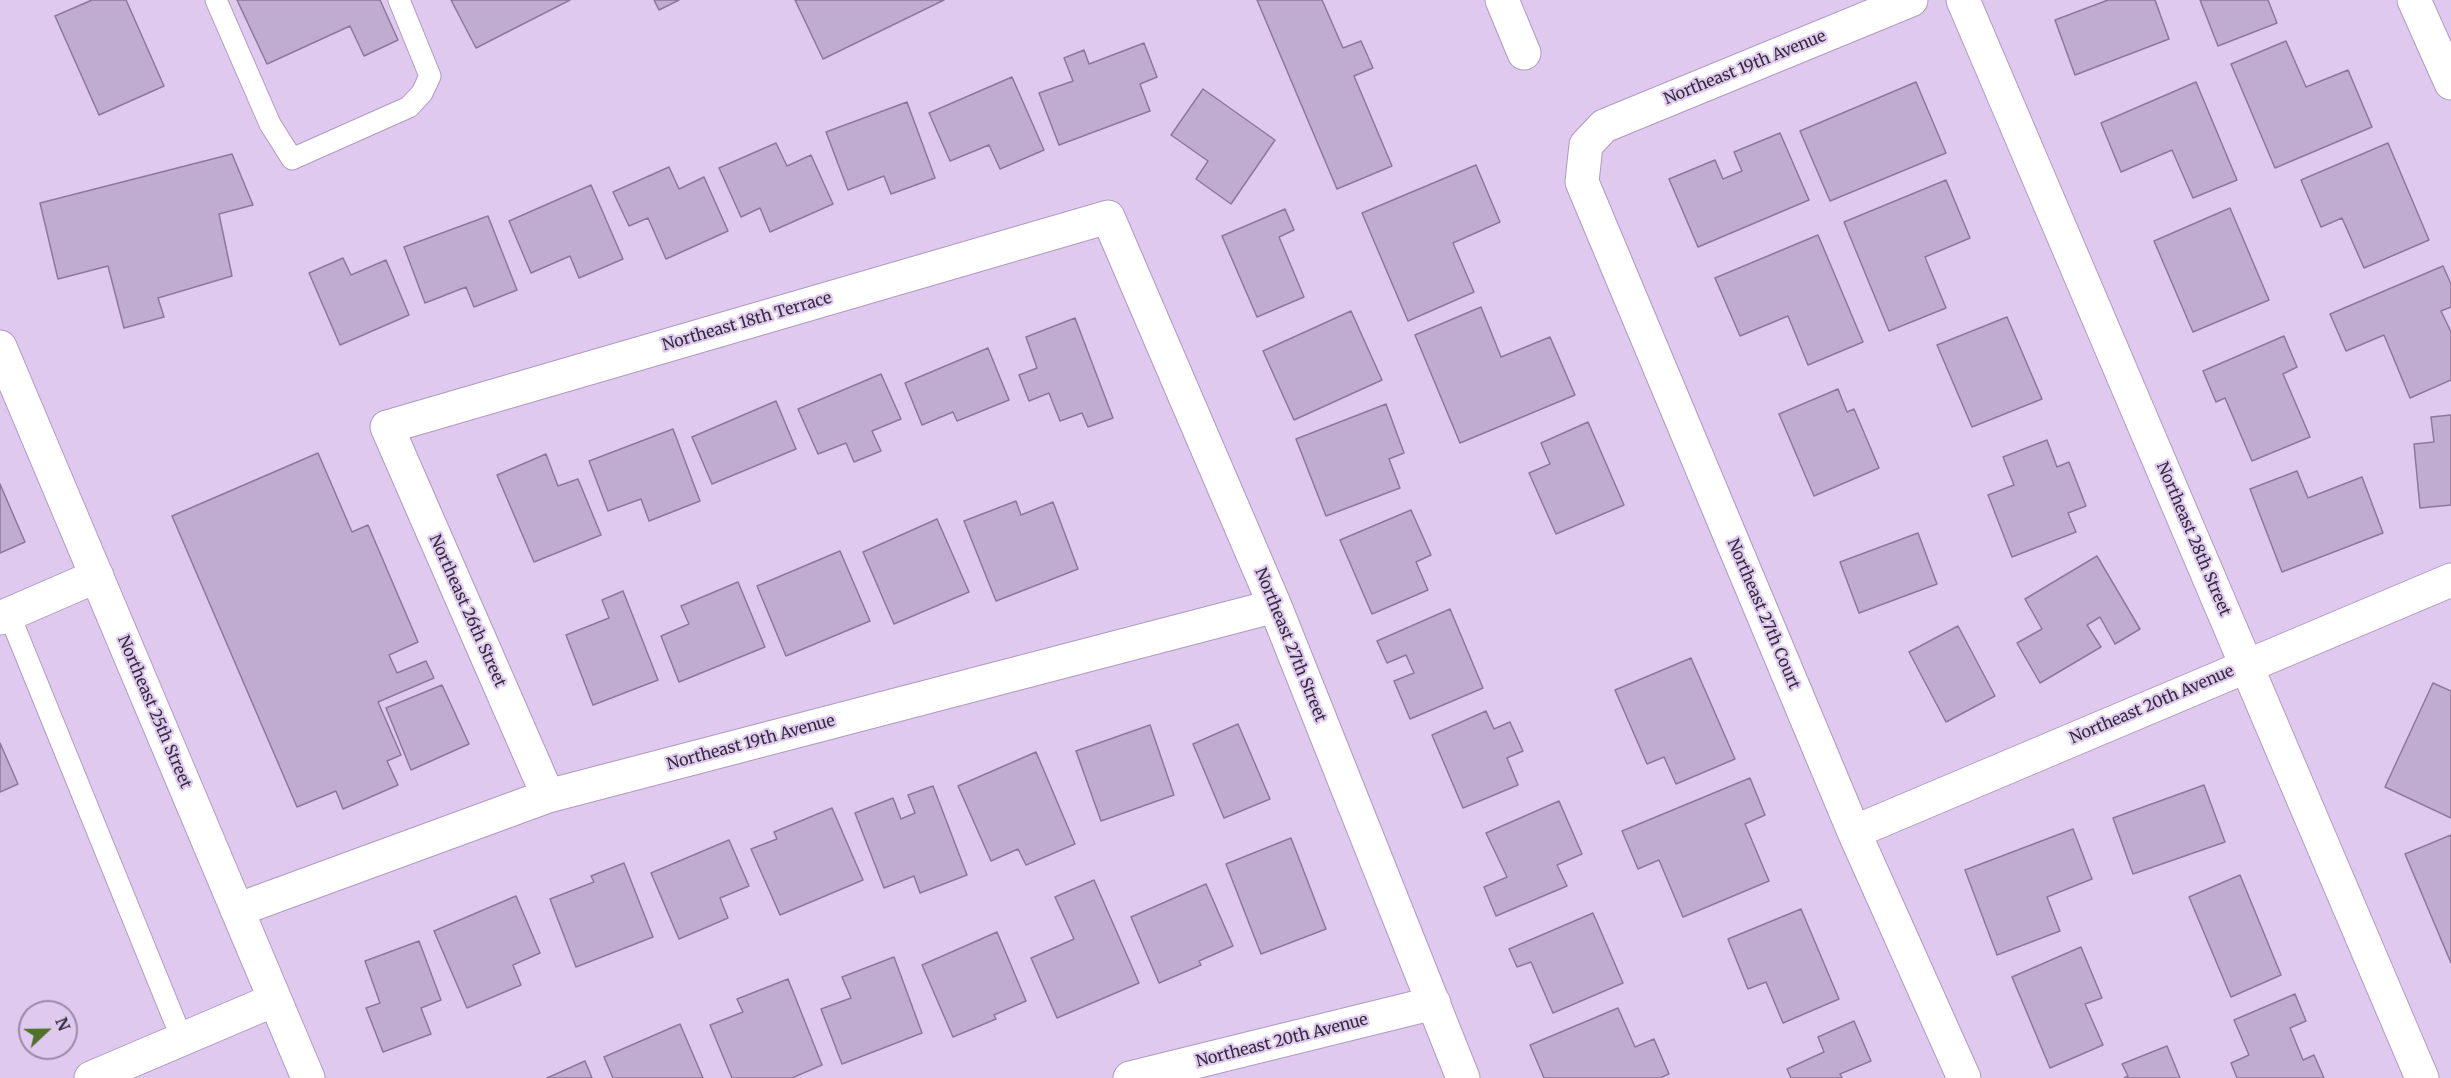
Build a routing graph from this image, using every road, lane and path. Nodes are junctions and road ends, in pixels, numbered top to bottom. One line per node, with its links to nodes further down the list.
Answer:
1 (216, 0): 2 (lane)
2 (399, 0)
3 (1502, 0): 7 (street)
4 (1911, 0): 9 (street, Northeast 19th Avenue)
5 (1964, 0): 17 (street, Northeast 28th Street)
6 (2414, 0): 8 (street)
7 (1524, 53)
8 (2451, 83)
9 (1586, 146): 19 (street, Northeast 27th Court)
10 (1108, 217): 12 (street, Northeast 18th Terrace); 15 (street, Northeast 27th Street)
11 (0, 347): 13 (street, Northeast 25th Street)
12 (387, 427): 18 (street, Northeast 26th Street)
13 (97, 576): 16 (street); 20 (street, Northeast 25th Street)
14 (2451, 580): 17 (street, Northeast 20th Avenue)
15 (1275, 606): 18 (street, Northeast 19th Avenue); 22 (street, Northeast 27th Street)
16 (4, 616): 23 (lane)
17 (2247, 665): 19 (street, Northeast 20th Avenue); 29 (street, Northeast 28th Street)
18 (548, 796): 20 (street, Northeast 19th Avenue)
19 (1854, 832): 28 (street, Northeast 27th Court)
20 (237, 910): 21 (street, Northeast 25th Street)
21 (274, 1000): 23 (street); 25 (street, Northeast 25th Street)
22 (1434, 1003): 26 (street, Northeast 20th Avenue); 27 (street, Northeast 27th Street)
23 (182, 1039): 24 (street)
24 (91, 1078)
25 (308, 1078)
26 (1130, 1078)
27 (1463, 1078)
28 (1964, 1078)
29 (2422, 1078)

